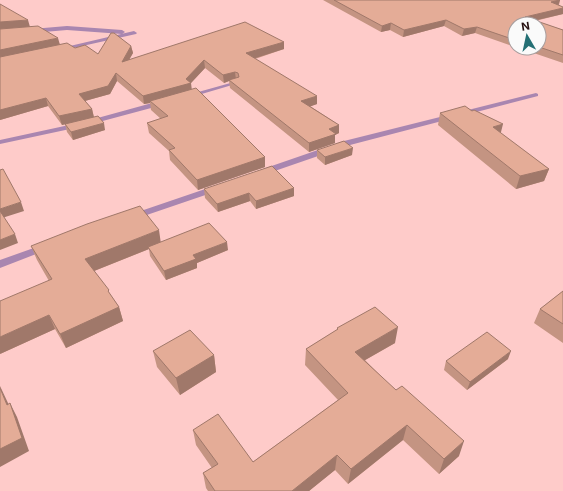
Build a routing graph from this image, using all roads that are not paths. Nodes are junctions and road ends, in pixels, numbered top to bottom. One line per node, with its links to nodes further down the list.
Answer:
1 (22, 31): 2 (street)
2 (57, 50)
3 (236, 83): 5 (street)
4 (536, 95): 8 (street)
5 (183, 97)
6 (168, 101): 7 (street)
7 (0, 142)
8 (251, 176)
9 (229, 184): 10 (street)
10 (125, 220)
11 (52, 245): 12 (street)
12 (0, 264)

